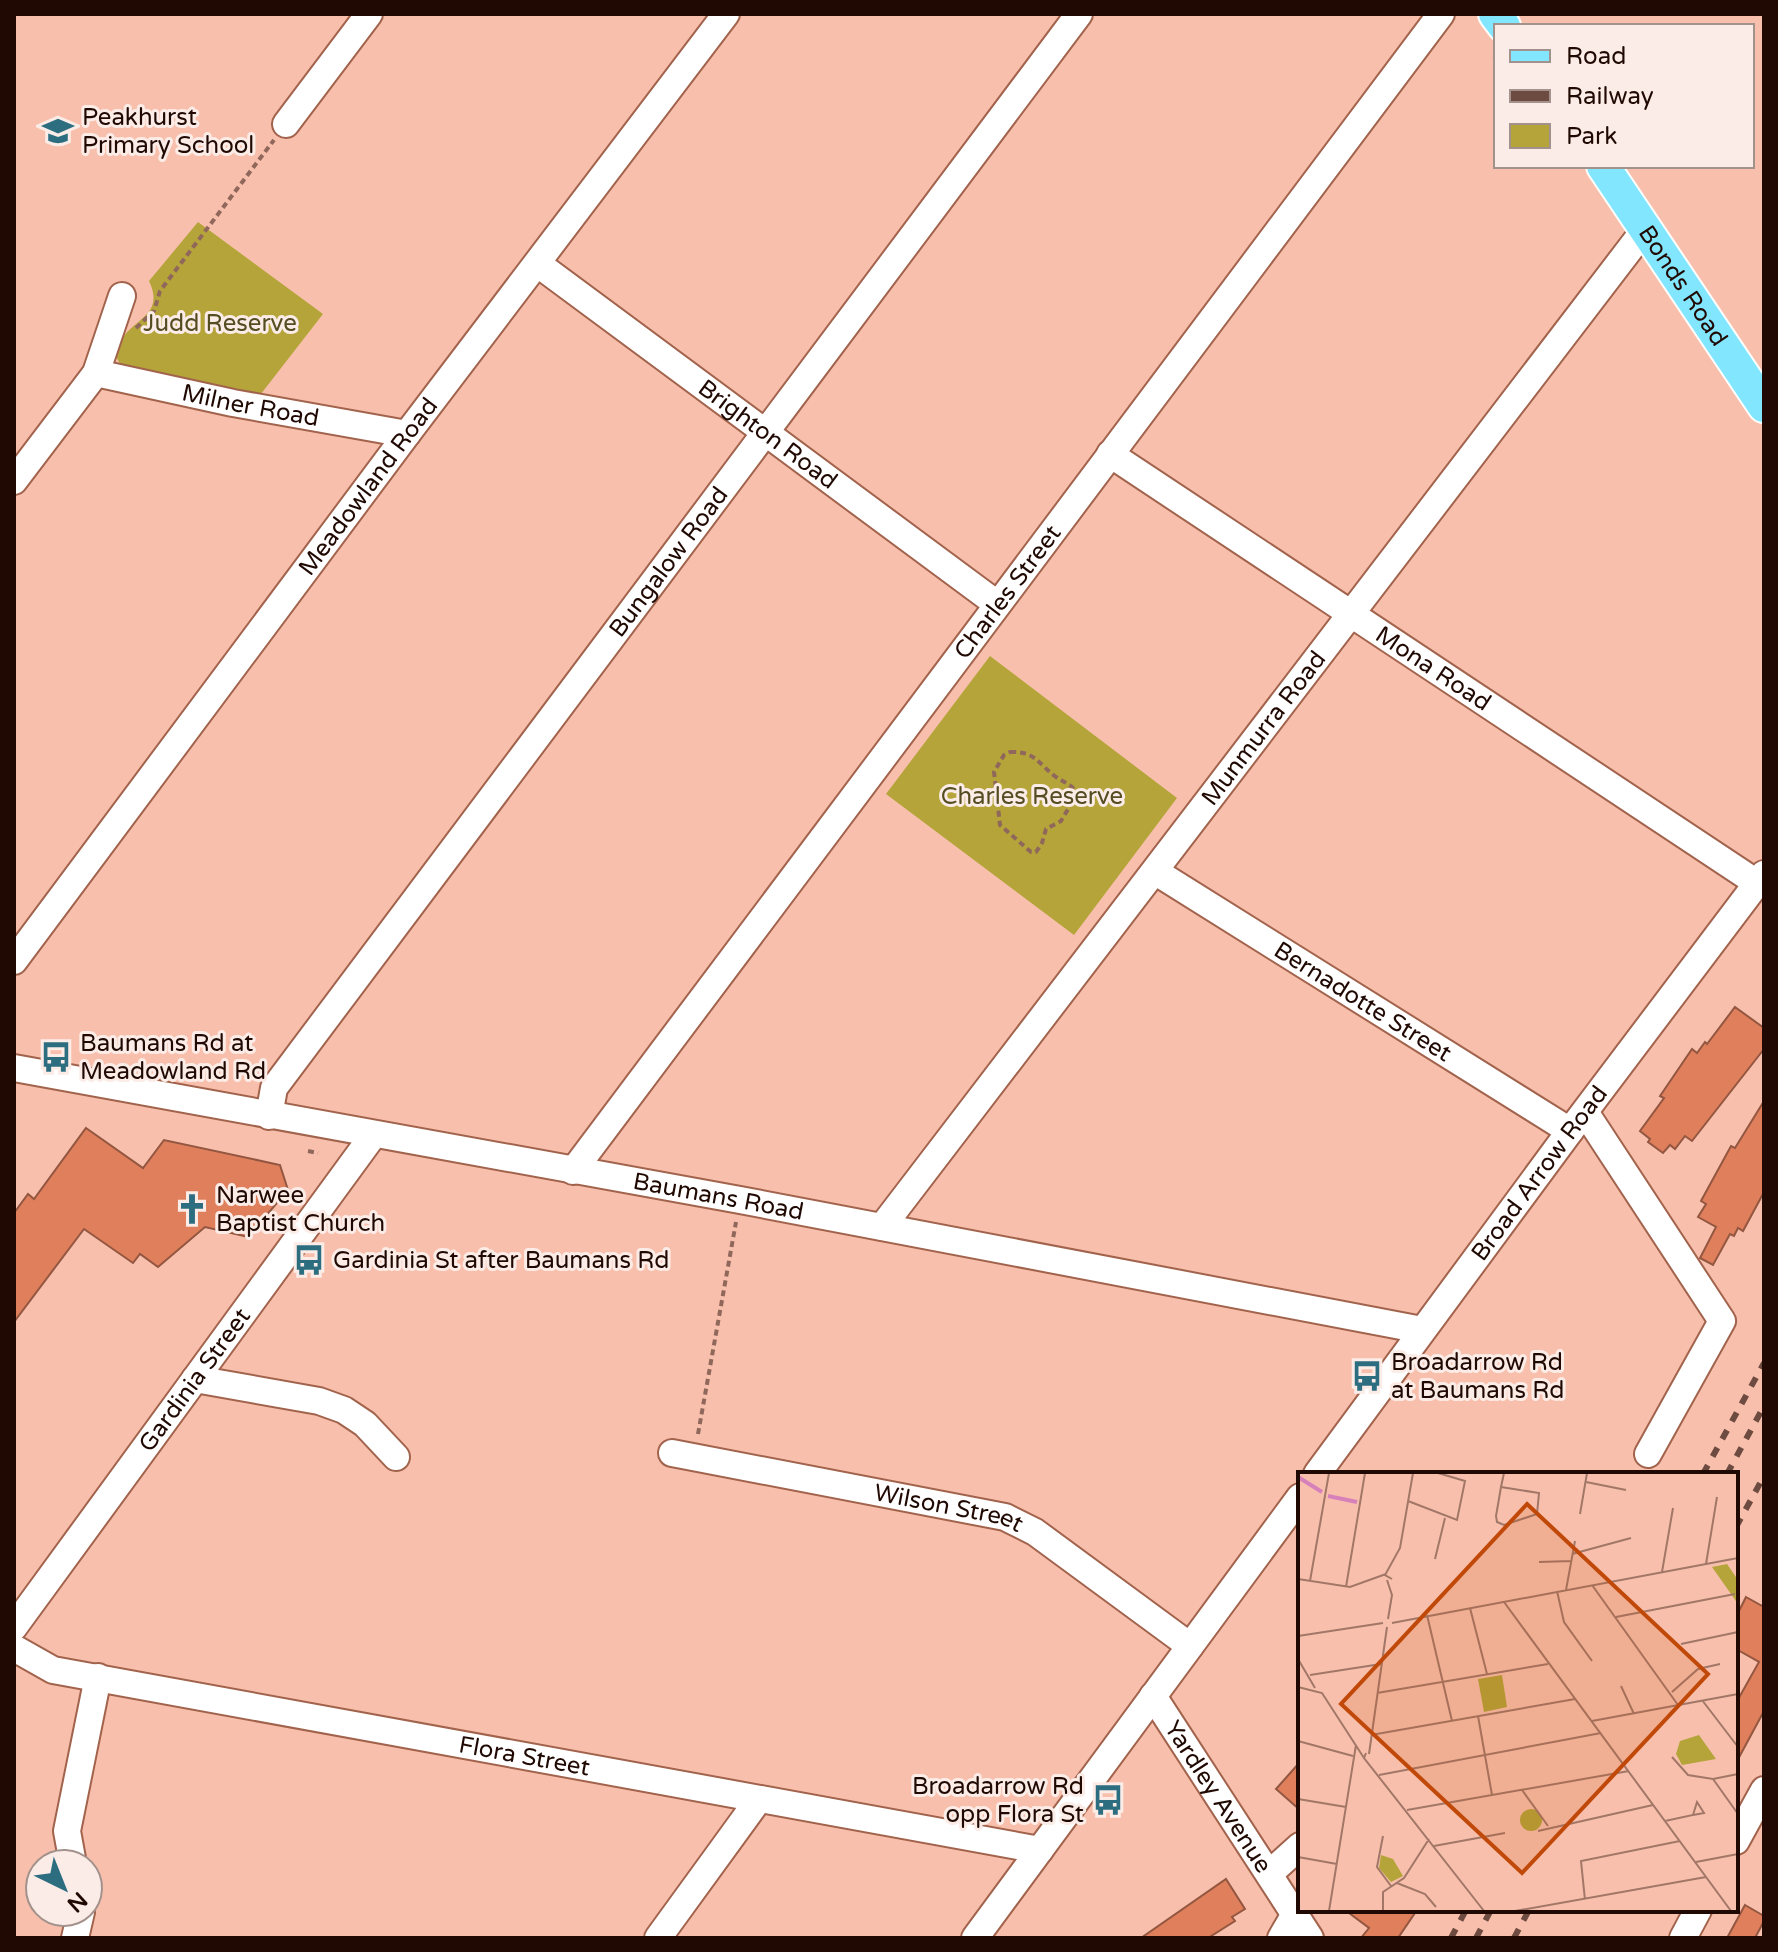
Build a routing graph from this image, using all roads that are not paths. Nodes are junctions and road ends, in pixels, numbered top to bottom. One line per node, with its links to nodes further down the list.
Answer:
1 (369, 14): 5 (street)
2 (726, 14): 8 (street, Meadowland Road)
3 (1079, 14): 12 (street, Bungalow Road)
4 (1441, 14): 14 (street, Charles Street)
5 (286, 124)
6 (1604, 168): 7 (main road, Bonds Road)
7 (1646, 228): 11 (main road, Bonds Road); 17 (street, Munmurra Road)
8 (538, 264): 12 (street, Brighton Road); 13 (street, Meadowland Road)
9 (122, 296): 10 (street)
10 (96, 373): 13 (street, Milner Road); 15 (street)
11 (1763, 401)
12 (764, 433): 16 (street, Brighton Road); 22 (street, Bungalow Road)
13 (407, 434): 20 (street, Meadowland Road)
14 (1110, 454): 16 (street, Charles Street); 17 (street, Mona Road)
15 (14, 481)
16 (997, 604): 25 (street, Charles Street)
17 (1351, 613): 18 (street, Munmurra Road); 19 (street, Mona Road)
18 (1156, 872): 23 (street, Bernadotte Street); 26 (street, Munmurra Road)
19 (1760, 878): 23 (street, Broad Arrow Road)
20 (14, 961)
21 (14, 1068): 22 (street, Baumans Road)
22 (269, 1116): 24 (street, Baumans Road)
23 (1577, 1121): 27 (street, Broad Arrow Road); 29 (street)
24 (374, 1134): 25 (street, Baumans Road); 28 (street, Gardinia Street)
25 (573, 1171): 26 (street, Baumans Road)
26 (882, 1227): 27 (street, Baumans Road)
27 (1422, 1330): 32 (street, Broad Arrow Road)
28 (195, 1379): 31 (street); 34 (street, Gardinia Street)
29 (1648, 1454)
30 (683, 1455): 35 (street, Wilson Street)
31 (396, 1457)
32 (1318, 1472)
33 (1298, 1500): 35 (street)
34 (14, 1627)
35 (1190, 1646): 38 (street)
36 (14, 1648): 37 (street, Flora Street)
37 (98, 1677): 40 (street, Flora Street); 42 (street)
38 (1153, 1696): 44 (street); 45 (street, Yardley Avenue)
39 (1764, 1790): 41 (street)
40 (759, 1799): 44 (street, Flora Street); 48 (street)
41 (1738, 1837)
42 (70, 1848)
43 (1298, 1848): 45 (street)
44 (1040, 1850): 49 (street)
45 (1270, 1873): 47 (street, Yardley Avenue)
46 (1697, 1912): 52 (street)
47 (1295, 1914): 50 (street); 51 (street, Yardley Avenue)
48 (658, 1938)
49 (975, 1938)
50 (1281, 1938)
51 (1310, 1938)
52 (1683, 1938)

